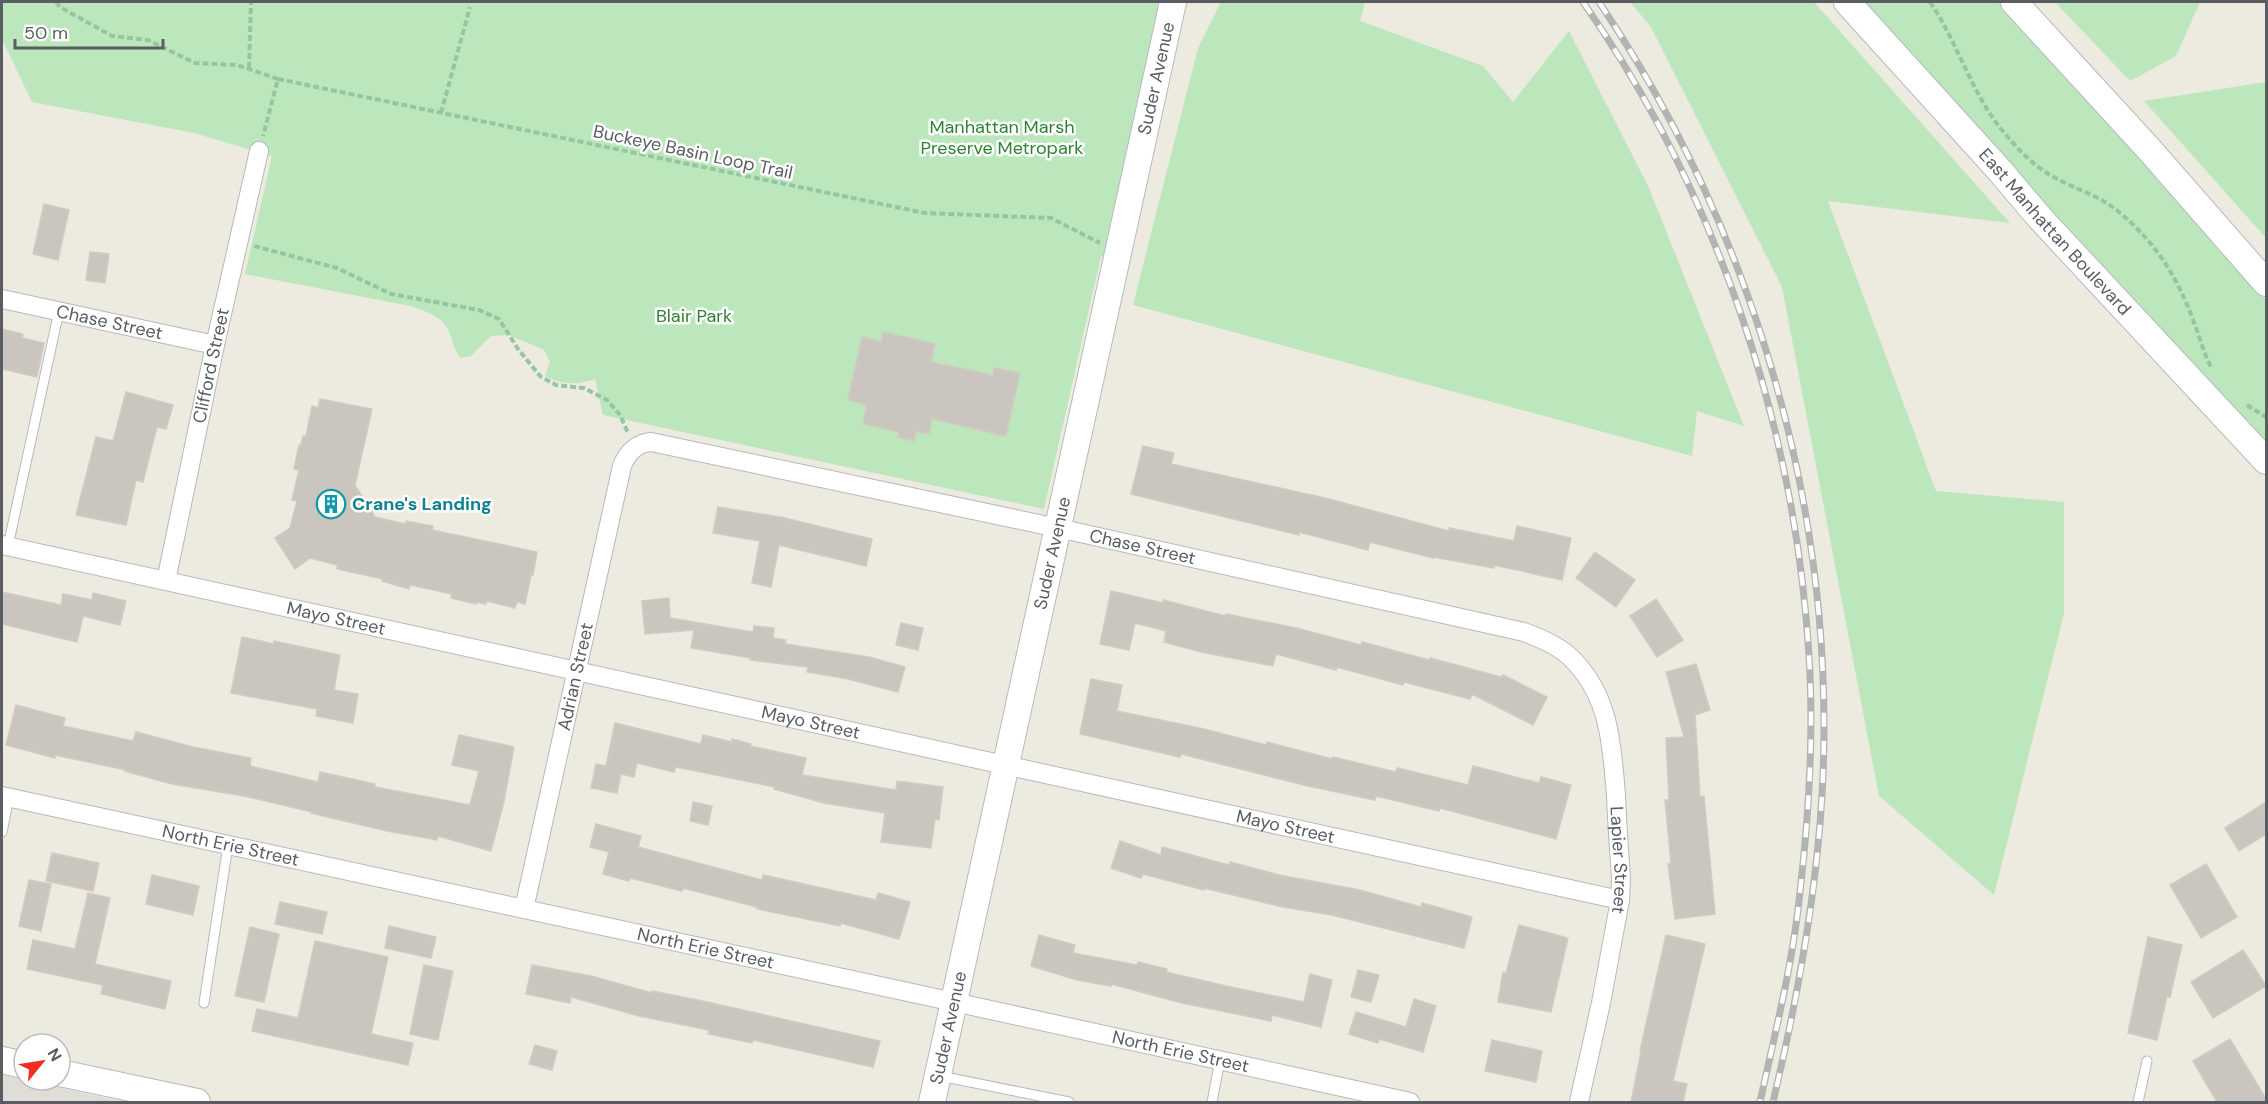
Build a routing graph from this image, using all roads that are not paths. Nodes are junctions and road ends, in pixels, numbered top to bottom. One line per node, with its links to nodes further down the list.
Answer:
1 (1173, 2): 11 (street, Suder Avenue)
2 (1847, 2): 10 (street, East Manhattan Boulevard)
3 (2014, 2): 5 (street)
4 (259, 151): 8 (street, Clifford Street)
5 (2266, 283)
6 (2, 299): 7 (street, Chase Street)
7 (59, 311): 8 (street, Chase Street); 12 (lane)
8 (215, 345): 13 (street, Clifford Street)
9 (635, 447): 11 (street, Chase Street); 15 (street, Adrian Street)
10 (2266, 461)
11 (1058, 528): 14 (street, Chase Street); 16 (street, Suder Avenue)
12 (5, 546): 13 (street, Mayo Street)
13 (166, 581): 15 (street, Mayo Street)
14 (1574, 660): 20 (street, Lapier Street)
15 (577, 671): 16 (street, Mayo Street); 21 (street, Adrian Street)
16 (1006, 766): 20 (street, Mayo Street); 22 (street, Suder Avenue)
17 (5, 797): 18 (lane); 19 (street, North Erie Street)
18 (2, 832)
19 (228, 845): 21 (street, North Erie Street); 23 (lane)
20 (1620, 900): 33 (street, Lapier Street)
21 (524, 909): 22 (street, North Erie Street)
22 (954, 1002): 24 (street, North Erie Street); 26 (street, Suder Avenue)
23 (204, 1003)
24 (1220, 1060): 31 (lane); 32 (street, North Erie Street)
25 (2147, 1061): 34 (lane)
26 (938, 1075): 29 (street, Suder Avenue); 30 (lane)
27 (72, 1076): 28 (street)
28 (197, 1102)
29 (932, 1102)
30 (1069, 1102)
31 (1212, 1102)
32 (1410, 1102)
33 (1579, 1102)
34 (2138, 1102)

